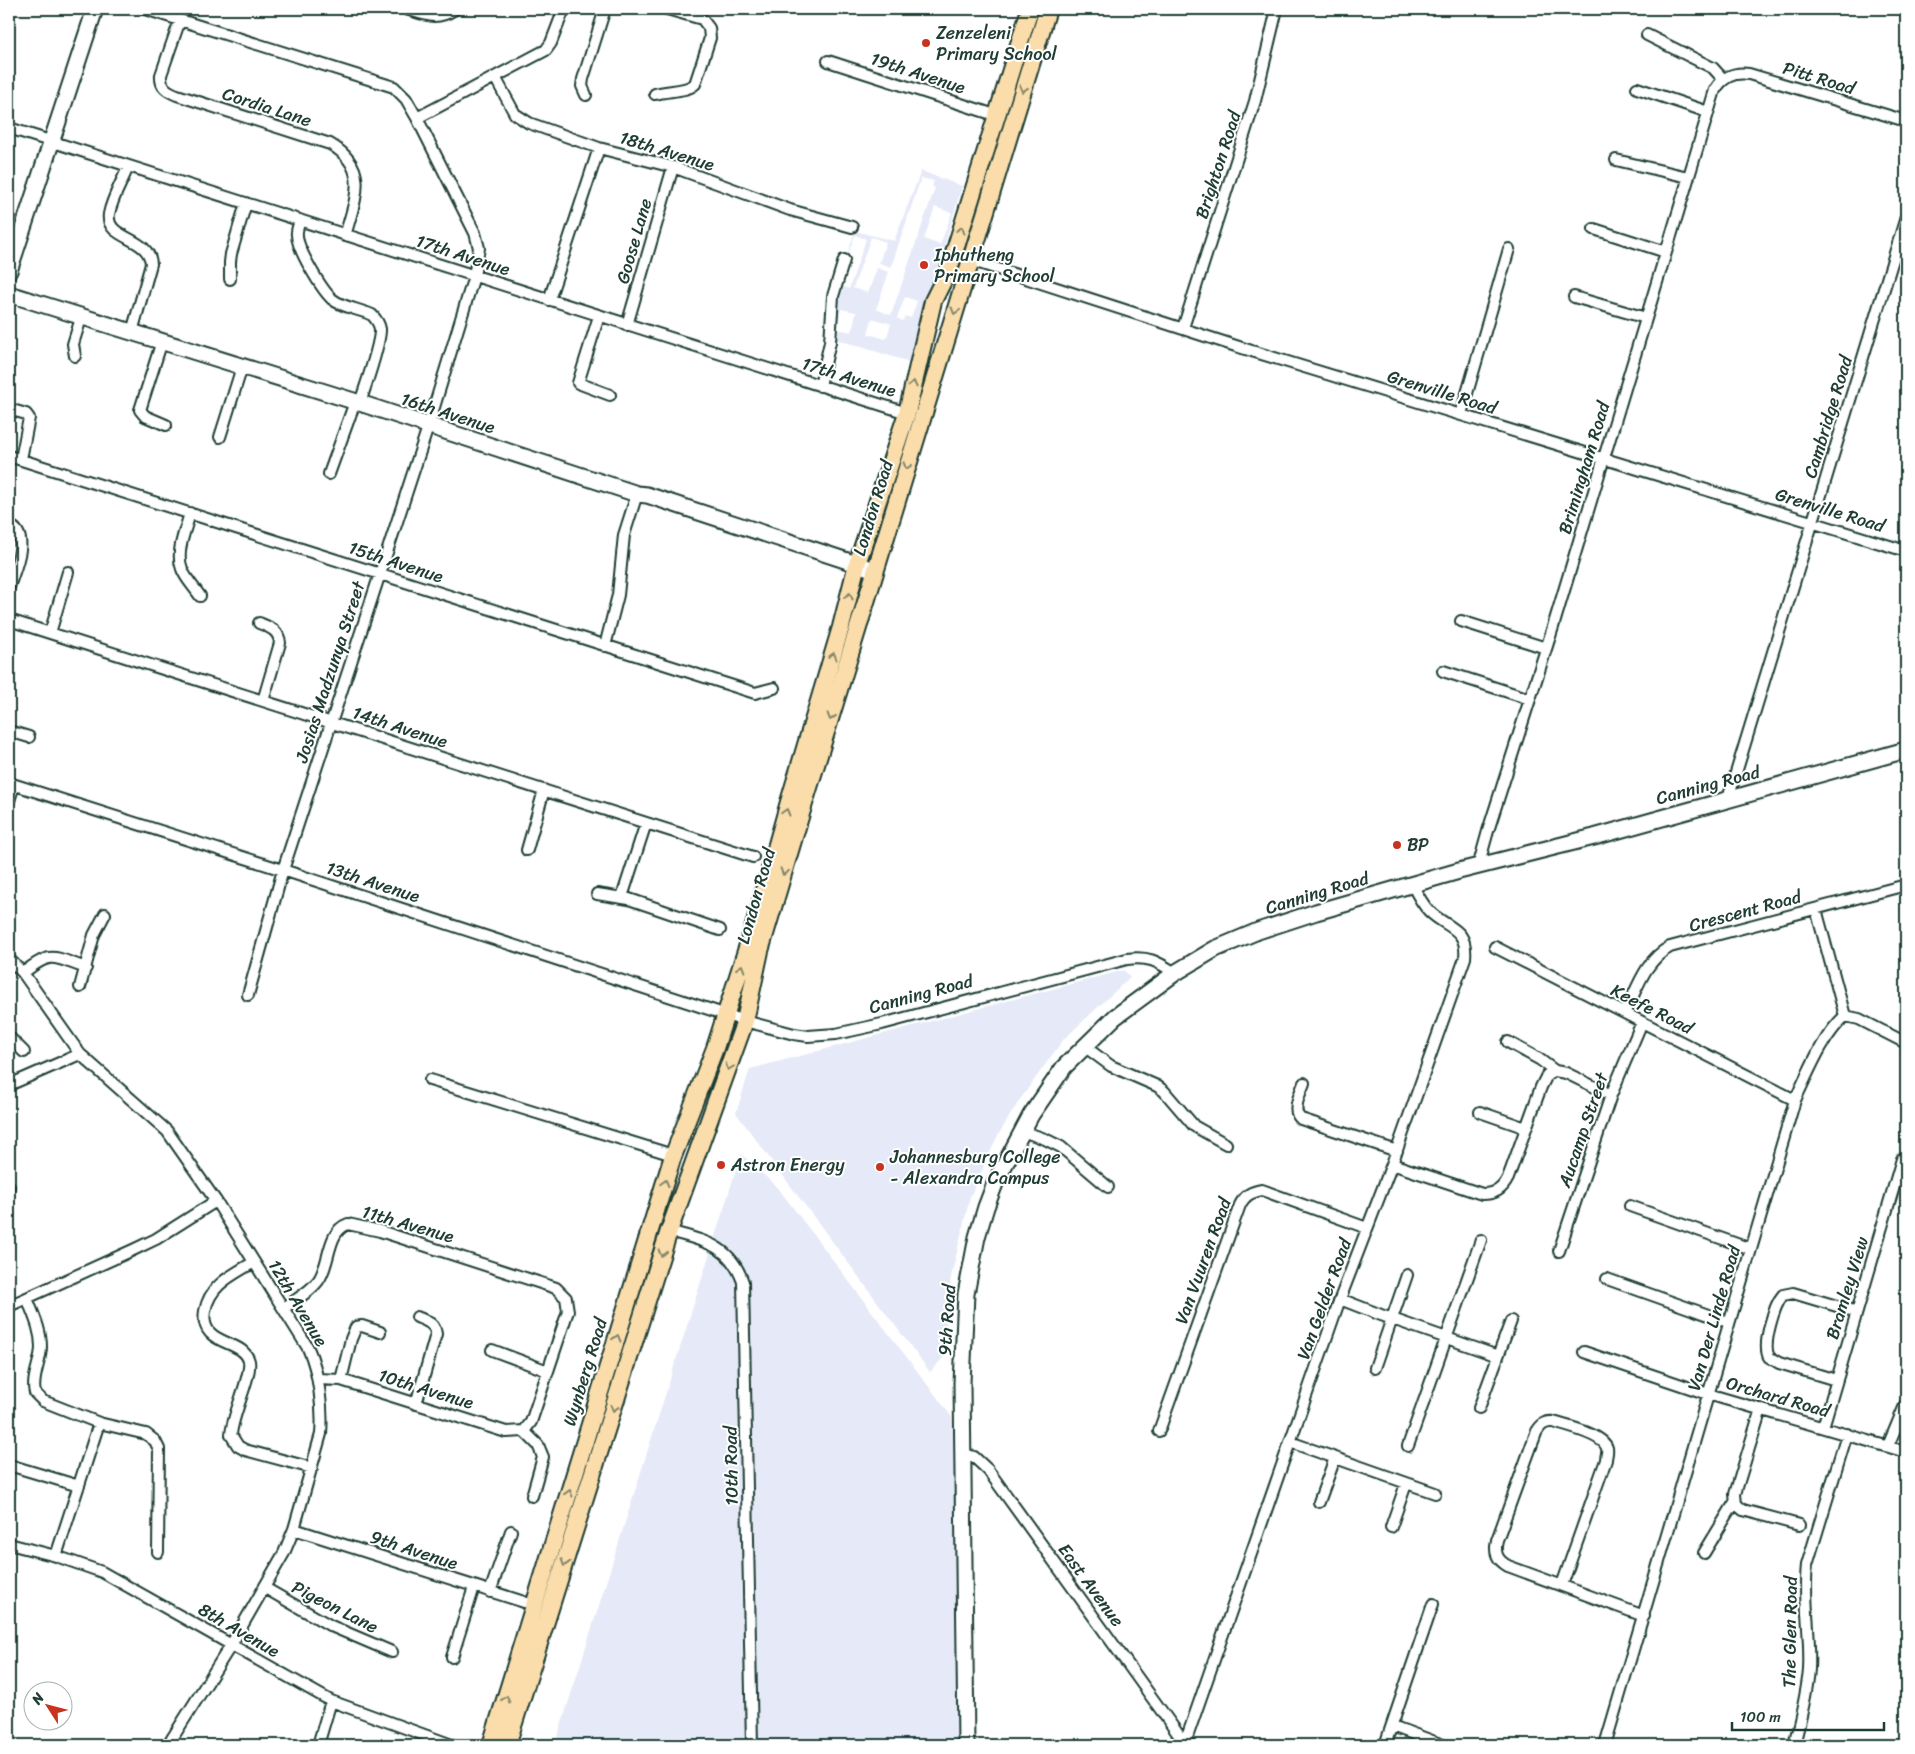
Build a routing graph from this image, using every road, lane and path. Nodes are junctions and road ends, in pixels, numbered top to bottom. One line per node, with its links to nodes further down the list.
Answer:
1 (95, 9): 24 (main road)
2 (145, 9): 11 (street)
3 (406, 9): 4 (street)
4 (455, 9)
5 (564, 9): 14 (street)
6 (605, 9): 18 (street)
7 (667, 9): 17 (street)
8 (1030, 9): 20 (main road, London Road)
9 (1048, 9): 39 (main road, London Road, one-way to 39)
10 (1277, 9): 50 (street, Brighton Road)
11 (180, 20): 21 (street, Josias Madzunya Street); 35 (street, Cordia Lane)
12 (1647, 35): 15 (street)
13 (828, 60): 20 (street, 19th Avenue)
14 (495, 76): 21 (street); 25 (street, 18th Avenue)
15 (1722, 79): 19 (street, Brimingham Road); 22 (street, Pitt Road)
16 (1637, 88): 19 (street)
17 (655, 94)
18 (586, 95)
19 (1708, 112): 29 (street, Brimingham Road)
20 (998, 116): 59 (main road, London Road, one-way to 20)
21 (417, 118): 41 (street, Josias Madzunya Street)
22 (1906, 121)
23 (9, 128): 24 (street, 17th Avenue)
24 (52, 142): 27 (street, 17th Avenue); 40 (main road)
25 (599, 148): 28 (street, 18th Avenue); 45 (street)
26 (1616, 160): 29 (street)
27 (128, 166): 30 (street, 17th Avenue); 51 (street)
28 (673, 167): 33 (street, 18th Avenue); 49 (street, Goose Lane)
29 (1688, 177): 37 (street, Brimingham Road)
30 (246, 203): 32 (street, 17th Avenue); 42 (street)
31 (1906, 217): 70 (street, Cambridge Road)
32 (300, 220): 35 (street, 17th Avenue); 57 (street)
33 (852, 227)
34 (1594, 229): 37 (street)
35 (345, 236): 41 (street, 17th Avenue)
36 (1509, 249): 60 (street)
37 (1666, 252): 48 (street, Brimingham Road)
38 (844, 260): 55 (street)
39 (970, 260): 50 (street, Grenville Road); 74 (main road, London Road, one-way to 74)
40 (9, 271)
41 (474, 276): 45 (street, 17th Avenue); 62 (street, Josias Madzunya Street)
42 (230, 279)
43 (9, 294): 46 (main road, 16th Avenue)
44 (1574, 297): 48 (street)
45 (549, 300): 47 (street, 17th Avenue)
46 (82, 315): 51 (main road, 16th Avenue); 53 (street)
47 (599, 316): 49 (street, 17th Avenue); 56 (street)
48 (1646, 318): 66 (street, Brimingham Road)
49 (627, 325): 55 (street, 17th Avenue)
50 (1182, 328): 60 (street, Grenville Road)
51 (132, 332): 52 (main road, 16th Avenue)
52 (162, 341): 54 (main road, 16th Avenue); 61 (street)
53 (75, 356)
54 (242, 368): 57 (main road, 16th Avenue); 63 (street)
55 (820, 386): 59 (street, 17th Avenue)
56 (610, 395)
57 (358, 402): 62 (main road, 16th Avenue); 67 (street)
58 (9, 409): 65 (street)
59 (907, 412): 73 (main road, London Road)
60 (1461, 414): 66 (street, Grenville Road)
61 (166, 424)
62 (428, 426): 68 (main road, 16th Avenue); 76 (street, Josias Madzunya Street)
63 (220, 437)
64 (9, 456): 65 (street, 15th Avenue)
65 (21, 459): 69 (street, 15th Avenue)
66 (1604, 459): 70 (street, Grenville Road); 84 (street, Brimingham Road)
67 (329, 474)
68 (637, 494): 73 (main road, 16th Avenue); 83 (street)
69 (190, 513): 76 (street, 15th Avenue); 78 (street)
70 (1814, 522): 72 (street, Grenville Road); 95 (street, Cambridge Road)
71 (9, 525): 77 (street)
72 (1906, 551)
73 (857, 564): 74 (main road, 16th Avenue); 117 (main road, London Road, one-way to 73)
74 (875, 570): 119 (main road, London Road, one-way to 119)
75 (68, 572): 82 (street)
76 (379, 573): 83 (street, 15th Avenue); 89 (street, Josias Madzunya Street)
77 (9, 587)
78 (200, 596)
79 (9, 620): 82 (street, 14th Avenue)
80 (1461, 621): 84 (street)
81 (259, 623): 88 (street)
82 (50, 633): 88 (street, 14th Avenue)
83 (605, 646): 86 (street, 15th Avenue)
84 (1546, 648): 87 (street, Brimingham Road)
85 (1443, 671): 87 (street)
86 (774, 688)
87 (1530, 699): 100 (street, Brimingham Road)
88 (263, 701): 89 (street, 14th Avenue)
89 (331, 722): 94 (street, 14th Avenue); 101 (street, Josias Madzunya Street)
90 (9, 731): 91 (street)
91 (28, 737)
92 (1906, 750): 95 (main road, Canning Road)
93 (11, 784): 96 (street); 101 (street, 13th Avenue)
94 (544, 790): 97 (street, 14th Avenue); 98 (street)
95 (1728, 799): 100 (main road, Canning Road)
96 (9, 801)
97 (646, 823): 99 (street, 14th Avenue); 105 (street)
98 (527, 850)
99 (753, 858)
100 (1478, 867): 102 (main road, Canning Road)
101 (283, 870): 115 (street, Josias Madzunya Street); 117 (street, 13th Avenue)
102 (1412, 884): 113 (main road, Canning Road); 137 (street, Van Gelder Road)
103 (1906, 885): 106 (street, Crescent Road)
104 (598, 894): 105 (street)
105 (622, 897): 108 (street)
106 (1816, 909): 116 (street, Crescent Road); 118 (street)
107 (105, 914): 111 (street)
108 (720, 930)
109 (1495, 947): 116 (street, Keefe Road)
110 (9, 959): 112 (street, 12th Avenue)
111 (86, 968): 112 (street); 114 (street)
112 (23, 973): 126 (street, 12th Avenue)
113 (1174, 973): 119 (street, Canning Road); 124 (main road, 9th Road)
114 (80, 987)
115 (248, 995)
116 (1625, 1013): 120 (street, Keefe Road)
117 (726, 1014): 119 (street, 13th Avenue); 138 (main road, Wynberg Road)
118 (1845, 1016): 123 (street); 132 (street, Van Der Linde Road)
119 (745, 1021): 145 (main road, one-way to 145)
120 (1642, 1022): 131 (street, Aucamp Street); 132 (street, Keefe Road)
121 (9, 1037): 125 (street)
122 (1508, 1042): 127 (street)
123 (1906, 1043)
124 (1084, 1046): 135 (main road, 9th Road); 136 (street)
125 (24, 1052)
126 (80, 1054): 130 (street); 142 (street, 12th Avenue)
127 (1555, 1070): 131 (street); 134 (street)
128 (430, 1080): 138 (street)
129 (1304, 1083): 137 (street)
130 (9, 1084)
131 (1611, 1095): 148 (street, Aucamp Street)
132 (1795, 1100): 147 (street, Van Der Linde Road)
133 (1480, 1112): 134 (street)
134 (1526, 1128): 140 (street)
135 (1022, 1131): 141 (street); 185 (main road, 9th Road)
136 (1226, 1144)
137 (1396, 1151): 140 (street, Van Gelder Road)
138 (673, 1156): 219 (main road, Wynberg Road, one-way to 138)
139 (1902, 1159): 156 (street, Bramley View)
140 (1392, 1164): 144 (street, Van Gelder Road)
141 (1108, 1187)
142 (216, 1202): 149 (street, 12th Avenue); 152 (street)
143 (1630, 1206): 147 (street)
144 (1367, 1228): 153 (street, Van Gelder Road); 179 (street, Van Vuuren Road)
145 (669, 1231): 220 (main road, one-way to 220); 221 (street, 10th Road)
146 (1481, 1240): 162 (street)
147 (1751, 1249): 160 (street, Van Der Linde Road)
148 (1559, 1251)
149 (254, 1262): 155 (street, 12th Avenue); 188 (street)
150 (1407, 1275): 158 (street)
151 (1607, 1279): 160 (street)
152 (26, 1298): 154 (street); 176 (street)
153 (1340, 1299): 158 (street); 181 (street, Van Gelder Road)
154 (10, 1302)
155 (284, 1308): 167 (street, 11th Avenue); 168 (street, 12th Avenue)
156 (1857, 1312): 170 (street, Bramley View); 170 (street)
157 (417, 1317): 173 (street)
158 (1392, 1319): 162 (street); 166 (street)
159 (1511, 1321): 165 (street)
160 (1728, 1322): 171 (street, Van Der Linde Road)
161 (380, 1332): 169 (street)
162 (1446, 1338): 165 (street); 182 (street)
163 (492, 1350): 167 (street)
164 (1584, 1352): 171 (street, Orchard Road)
165 (1498, 1356): 174 (street)
166 (1375, 1368)
167 (548, 1371): 178 (street)
168 (318, 1380): 169 (street, 10th Avenue); 188 (street, 12th Avenue)
169 (341, 1380): 173 (street, 10th Avenue)
170 (1836, 1380): 177 (street, Bramley View)
171 (1708, 1394): 175 (street, Orchard Road); 209 (street, Van Der Linde Road)
172 (1906, 1403): 183 (street)
173 (416, 1404): 178 (street, 10th Avenue)
174 (1479, 1408)
175 (1761, 1409): 177 (street, Orchard Road); 194 (street)
176 (99, 1423): 190 (street); 200 (street)
177 (1822, 1427): 180 (street, Orchard Road)
178 (524, 1431): 192 (street)
179 (1159, 1431)
180 (1847, 1434): 183 (street, Orchard Road); 226 (street, The Glen Road)
181 (1290, 1442): 186 (street); 215 (street, Van Gelder Road)
182 (1408, 1446)
183 (1888, 1446): 184 (street, Orchard Road)
184 (1906, 1452)
185 (962, 1453): 215 (street, East Avenue); 222 (main road, 9th Road)
186 (1335, 1458): 189 (street); 193 (street)
187 (9, 1466): 190 (street)
188 (312, 1468): 197 (street, 12th Avenue)
189 (1406, 1484): 191 (street); 196 (street)
190 (79, 1486): 202 (street)
191 (1435, 1493)
192 (532, 1496)
193 (1319, 1502)
194 (1735, 1502): 195 (street); 201 (street)
195 (1799, 1525)
196 (1391, 1528)
197 (294, 1529): 204 (street, 9th Avenue); 205 (street, 12th Avenue)
198 (511, 1530): 206 (street)
199 (9, 1544): 202 (street, 8th Avenue)
200 (158, 1552)
201 (1704, 1553)
202 (56, 1556): 210 (street, 8th Avenue)
203 (1562, 1585): 203 (street); 209 (street)
204 (474, 1587): 206 (street, 9th Avenue); 212 (street)
205 (265, 1588): 210 (street, 12th Avenue); 211 (street, Pigeon Lane)
206 (490, 1592): 207 (street, 9th Avenue)
207 (524, 1602)
208 (1433, 1604): 214 (street)
209 (1644, 1616): 225 (street, Van Der Linde Road)
210 (231, 1645): 213 (street, 8th Avenue); 216 (street, 12th Avenue)
211 (392, 1652)
212 (452, 1656)
213 (331, 1701): 217 (street); 218 (street, 8th Avenue)
214 (1392, 1726): 223 (street); 224 (street)
215 (1186, 1744)
216 (169, 1745)
217 (318, 1745)
218 (452, 1745)
219 (491, 1745)
220 (507, 1745)
221 (752, 1745)
222 (966, 1745)
223 (1385, 1745)
224 (1443, 1745)
225 (1605, 1745)
226 (1794, 1745)

